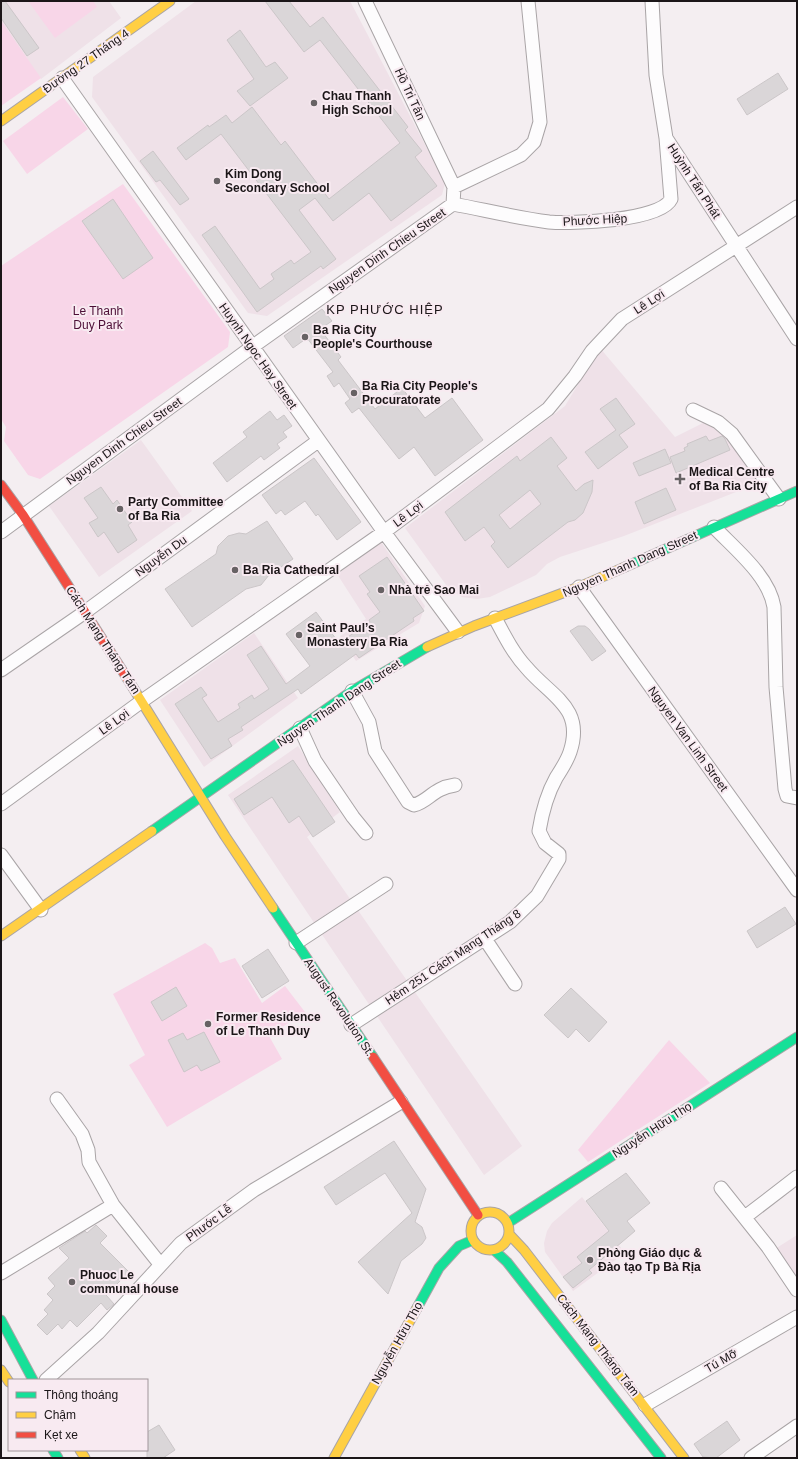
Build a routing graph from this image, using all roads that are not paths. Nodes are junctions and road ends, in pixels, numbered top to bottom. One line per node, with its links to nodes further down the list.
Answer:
1 (170, 1): 5 (main road, Đường 27 Tháng 4)
2 (365, 1): 8 (street, Hồ Tri Tân)
3 (528, 1): 8 (street)
4 (652, 1): 7 (street, Huỳnh Tấn Phát)
5 (62, 78): 6 (main road, Đường 27 Tháng 4); 13 (street, Huynh Ngoc Hay Street)
6 (1, 121)
7 (666, 138): 9 (street, Phước Hiệp); 11 (street, Huỳnh Tấn Phát)
8 (454, 187): 9 (street, Nguyen Dinh Chieu Street)
9 (453, 204): 13 (street, Nguyen Dinh Chieu Street)
10 (797, 207): 11 (street, Lê Lợi)
11 (737, 246): 12 (street, Huỳnh Tấn Phát); 22 (street, Lê Lợi)
12 (797, 339)
13 (252, 347): 15 (street, Huynh Ngoc Hay Street); 19 (street, Nguyen Dinh Chieu Street)
14 (693, 410): 18 (street)
15 (318, 441): 22 (street, Huynh Ngoc Hay Street); 24 (street, Nguyễn Du)
16 (1, 485): 19 (main road, Cách Mạng Tháng Tám)
17 (797, 491): 18 (main road, Nguyen Thanh Dang Street)
18 (779, 499): 20 (main road, Nguyen Thanh Dang Street)
19 (23, 515): 21 (street, Nguyen Dinh Chieu Street); 24 (main road, Cách Mạng Tháng Tám)
20 (714, 527): 23 (main road, Nguyen Thanh Dang Street); 33 (street)
21 (1, 532)
22 (384, 532): 26 (street, Huynh Ngoc Hay Street); 29 (street, Lê Lợi)
23 (579, 587): 25 (main road, Nguyen Thanh Dang Street); 38 (street, Nguyen Van Linh Street)
24 (85, 612): 27 (street, Nguyễn Du); 29 (main road, Cách Mạng Tháng Tám)
25 (494, 618): 26 (main road, Nguyen Thanh Dang Street); 41 (street, Hẻm 251 Cách Mạng Tháng 8)
26 (458, 632): 28 (main road, Nguyen Thanh Dang Street)
27 (1, 670)
28 (352, 691): 30 (main road, Nguyen Thanh Dang Street); 31 (street)
29 (142, 701): 32 (main road, Cách Mạng Tháng Tám); 34 (street, Lê Lợi)
30 (300, 728): 32 (main road, Nguyen Thanh Dang Street); 35 (street)
31 (455, 785)
32 (201, 797): 39 (main road, Nguyen Thanh Dang Street); 42 (main road, August Revolution St.)
33 (797, 798)
34 (1, 804)
35 (366, 833)
36 (1, 855): 39 (street)
37 (386, 884): 42 (street)
38 (797, 890)
39 (41, 910): 40 (main road, Nguyen Thanh Dang Street)
40 (1, 936)
41 (485, 939): 43 (street); 44 (street, Hẻm 251 Cách Mạng Tháng 8)
42 (296, 943): 44 (main road, August Revolution St.)
43 (516, 984)
44 (351, 1025): 47 (main road, August Revolution St.)
45 (797, 1037): 53 (main road, Nguyễn Hữu Thọ)
46 (57, 1099): 50 (street)
47 (402, 1102): 51 (main road, August Revolution St.); 57 (street, Phước Lễ)
48 (797, 1177): 52 (street)
49 (721, 1188): 52 (street)
50 (113, 1205): 57 (street); 58 (street)
51 (478, 1215): 53 (main road); 55 (main road)
52 (745, 1217): 59 (street)
53 (508, 1223): 54 (main road)
54 (509, 1234): 56 (main road); 66 (main road, Cách Mạng Tháng Tám)
55 (473, 1240): 56 (main road); 68 (main road, Nguyễn Hữu Thọ)
56 (494, 1250): 69 (main road, Cách Mạng Tháng Tám)
57 (160, 1264): 64 (street, Phước Lễ)
58 (1, 1274)
59 (797, 1290)
60 (797, 1317): 66 (street, Tú Mỡ)
61 (1, 1320): 63 (main road)
62 (1, 1370): 65 (main road)
63 (32, 1379)
64 (47, 1379)
65 (8, 1380)
66 (645, 1405): 70 (main road, Cách Mạng Tháng Tám)
67 (797, 1426): 71 (street)
68 (334, 1458)
69 (661, 1458)
70 (684, 1458)
71 (751, 1458)

